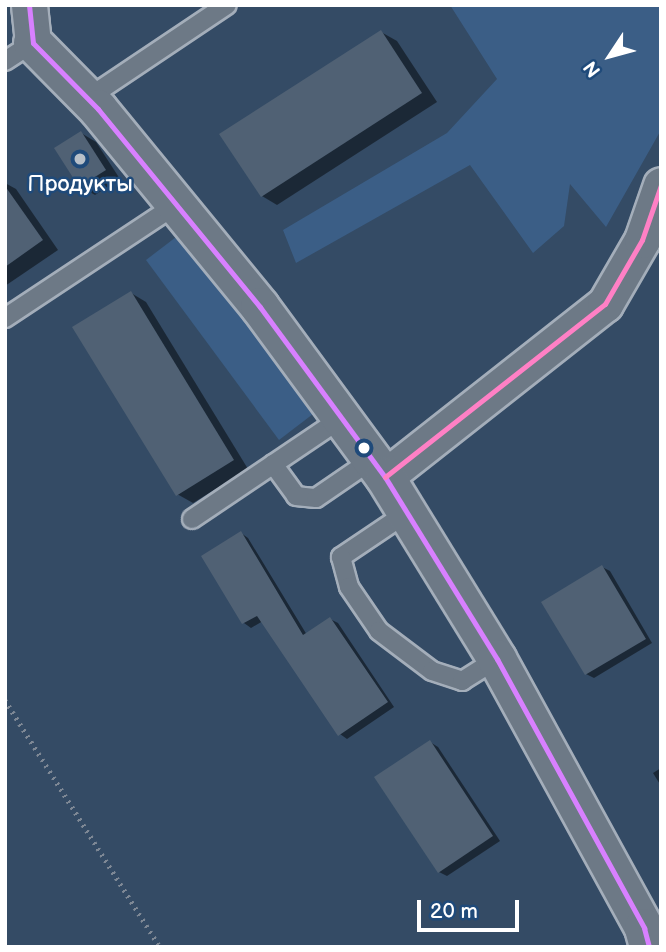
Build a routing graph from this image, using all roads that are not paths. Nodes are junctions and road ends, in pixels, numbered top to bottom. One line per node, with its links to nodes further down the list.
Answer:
1 (29, 5): 3 (street)
2 (228, 5): 4 (lane)
3 (19, 52): 4 (street)
4 (88, 98): 6 (street)
5 (661, 186): 10 (street)
6 (177, 204): 7 (lane); 8 (street)
7 (5, 318)
8 (342, 418): 9 (lane); 10 (street)
9 (274, 464): 10 (lane); 12 (lane)
10 (379, 468): 11 (street)
11 (408, 512): 13 (street); 13 (lane)
12 (192, 519)
13 (497, 659): 14 (street)
14 (649, 947)

